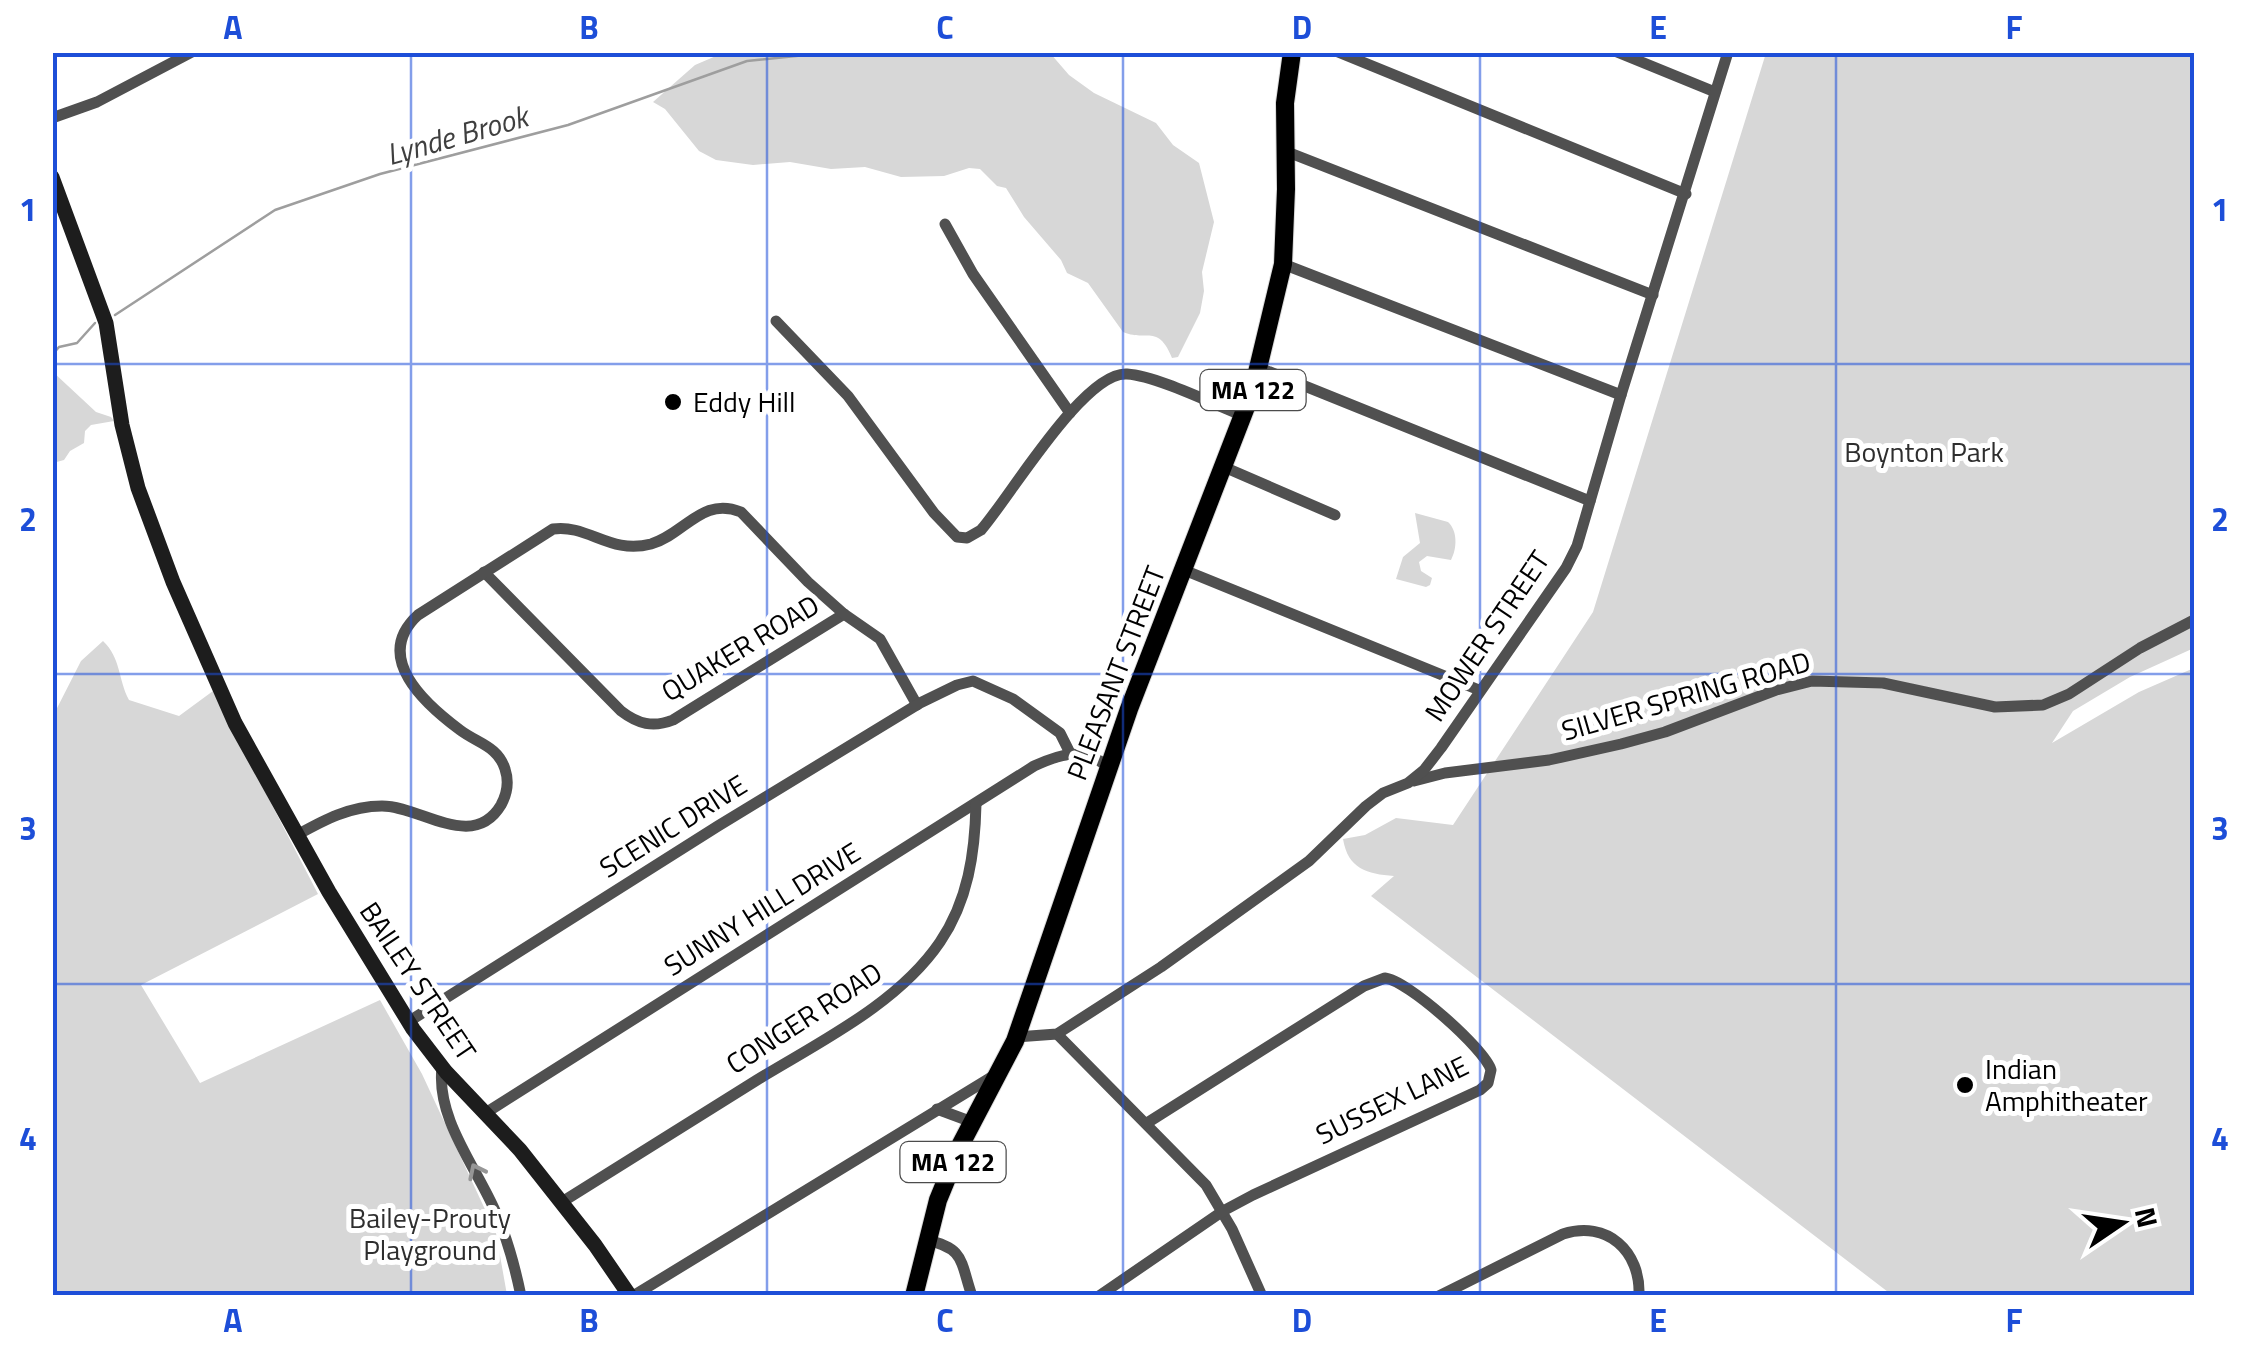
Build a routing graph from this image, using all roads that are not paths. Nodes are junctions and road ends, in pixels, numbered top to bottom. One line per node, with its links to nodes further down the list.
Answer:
1 (192, 52): 7 (street)
2 (1292, 52): 8 (main road, PLEASANT STREET / MA 122)
3 (1338, 52): 10 (street)
4 (1617, 52): 6 (street)
5 (1728, 52): 6 (street, MOWER STREET)
6 (1715, 92): 10 (street, MOWER STREET)
7 (52, 118)
8 (1285, 151): 13 (main road, PLEASANT STREET / MA 122); 14 (street)
9 (52, 177): 11 (street, BAILEY STREET)
10 (1686, 194): 14 (street, MOWER STREET)
11 (56, 201): 33 (street, BAILEY STREET)
12 (945, 224): 18 (street)
13 (1283, 264): 16 (main road, PLEASANT STREET / MA 122); 17 (street)
14 (1653, 295): 17 (street, MOWER STREET)
15 (776, 322): 18 (street)
16 (1260, 368): 19 (main road, PLEASANT STREET / MA 122); 21 (street)
17 (1620, 395): 21 (street, MOWER STREET)
18 (1070, 413): 19 (street)
19 (1244, 416): 20 (main road, PLEASANT STREET / MA 122)
20 (1224, 467): 22 (street); 23 (main road, PLEASANT STREET / MA 122)
21 (1590, 501): 27 (street, MOWER STREET)
22 (1335, 516)
23 (1184, 570): 27 (street); 30 (main road, PLEASANT STREET / MA 122)
24 (484, 572): 25 (street); 25 (street, QUAKER ROAD); 33 (street)
25 (844, 614): 28 (street)
26 (2194, 620): 31 (street, SILVER SPRING ROAD)
27 (1479, 690): 31 (street, MOWER STREET)
28 (917, 705): 29 (street, SCENIC DRIVE); 34 (street, SCENIC DRIVE)
29 (1070, 753): 30 (street); 32 (street, SUNNY HILL DRIVE)
30 (1108, 766): 36 (main road, PLEASANT STREET / MA 122)
31 (1408, 782): 35 (street, MOWER STREET)
32 (976, 804): 40 (street, SUNNY HILL DRIVE); 43 (street, CONGER ROAD)
33 (297, 835): 34 (street, BAILEY STREET)
34 (408, 1022): 37 (street, BAILEY STREET)
35 (1057, 1034): 36 (street, MOWER STREET); 42 (street)
36 (1016, 1037): 38 (main road, PLEASANT STREET / MA 122)
37 (442, 1068): 40 (street, BAILEY STREET); 47 (street, one-way to 37)
38 (999, 1073): 39 (street); 41 (main road, PLEASANT STREET / MA 122)
39 (943, 1106): 41 (street); 48 (street)
40 (484, 1114): 43 (street, BAILEY STREET)
41 (976, 1115): 45 (main road, PLEASANT STREET / MA 122)
42 (1147, 1123): 44 (street); 44 (street, SUSSEX LANE)
43 (562, 1202): 48 (street, BAILEY STREET)
44 (1223, 1211): 46 (street, SUSSEX LANE); 52 (street)
45 (926, 1240): 49 (main road, PLEASANT STREET / MA 122); 50 (street)
46 (1114, 1291): 51 (street, SUSSEX LANE)
47 (521, 1296)
48 (631, 1296)
49 (914, 1296)
50 (972, 1296)
51 (1099, 1296)
52 (1262, 1296)
53 (1439, 1296): 54 (street)
54 (1639, 1296)

